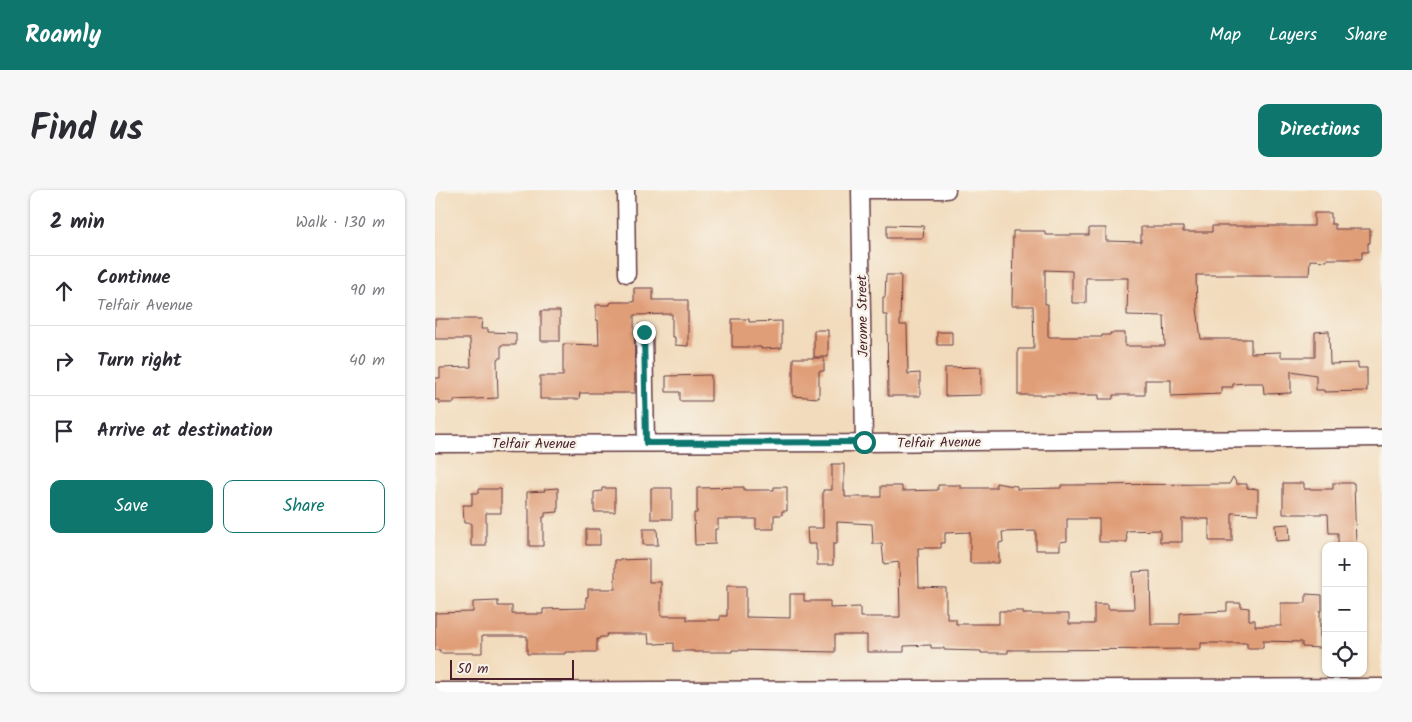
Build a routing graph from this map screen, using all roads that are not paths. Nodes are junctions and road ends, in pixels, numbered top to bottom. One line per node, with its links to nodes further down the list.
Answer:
1 (626, 190): 4 (street)
2 (861, 190): 3 (street); 7 (street, Jerome Street)
3 (947, 190)
4 (627, 274)
5 (644, 332): 8 (street)
6 (1382, 438): 7 (street, Telfair Avenue)
7 (864, 442): 8 (street, Telfair Avenue)
8 (646, 443): 9 (street, Telfair Avenue)
9 (435, 444)
10 (1382, 687): 11 (street)
11 (435, 692)

